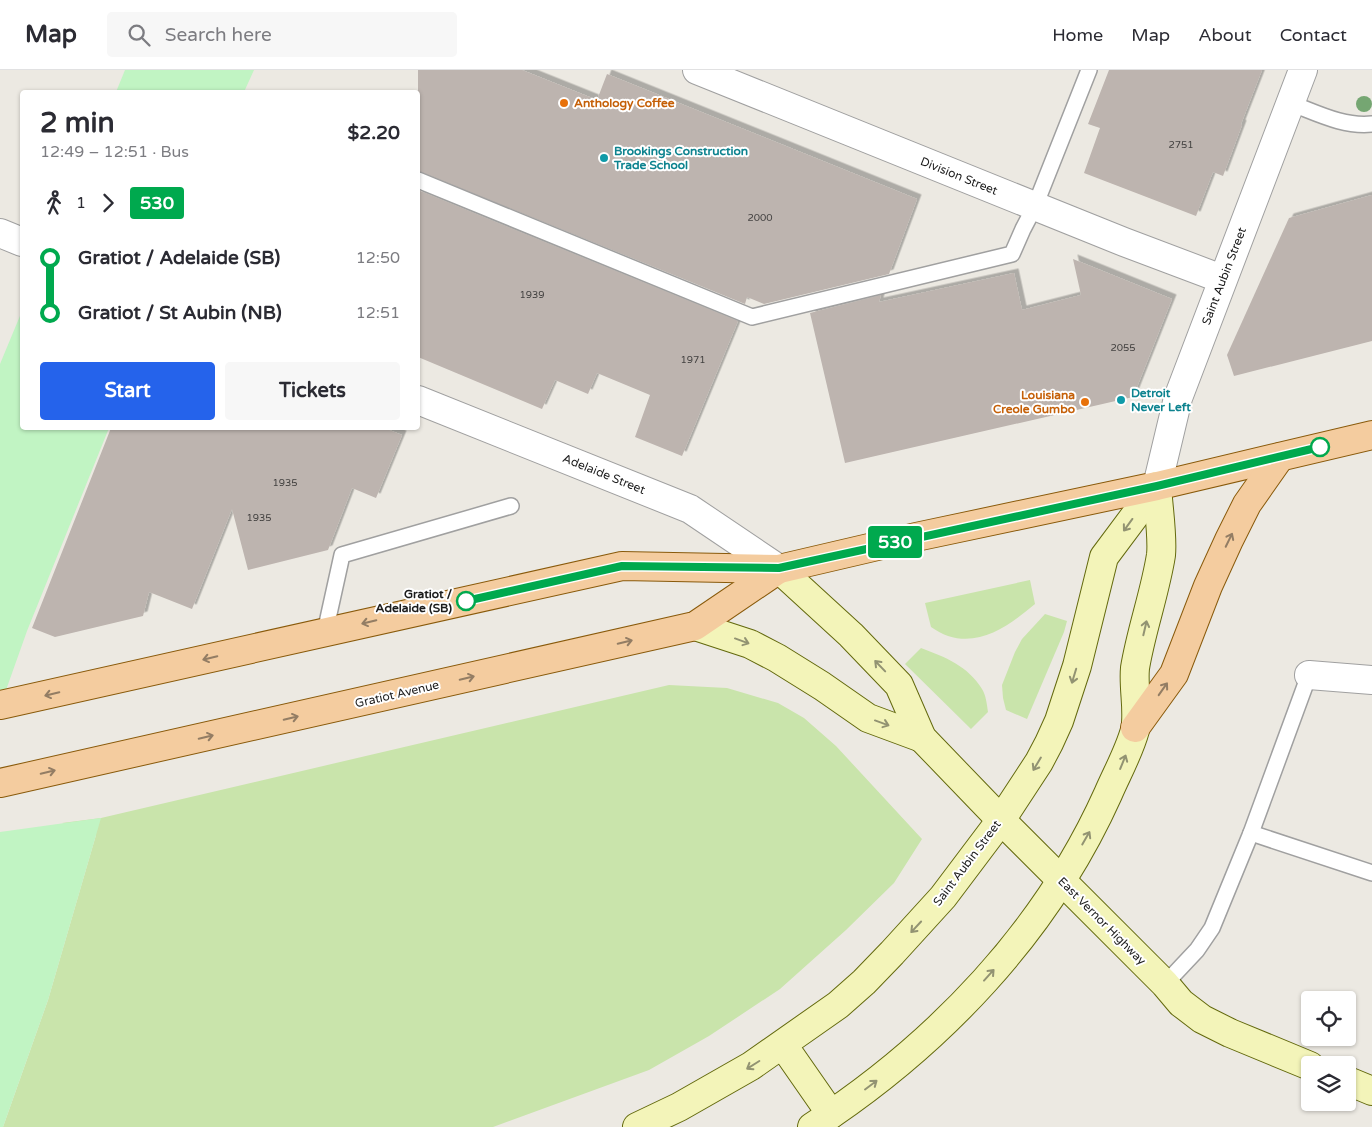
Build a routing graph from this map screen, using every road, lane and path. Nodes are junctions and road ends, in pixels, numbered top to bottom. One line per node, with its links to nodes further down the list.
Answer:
1 (697, 70): 7 (street, Division Street)
2 (1089, 70): 7 (lane)
3 (1304, 70): 4 (street, Saint Aubin Street)
4 (1290, 103): 5 (lane); 10 (street, Saint Aubin Street)
5 (1372, 124)
6 (420, 181): 7 (lane)
7 (1035, 206): 10 (street, Division Street)
8 (0, 233): 9 (street)
9 (20, 241)
10 (1222, 279): 14 (street, Saint Aubin Street)
11 (420, 401): 16 (street, Adelaide Street)
12 (1372, 435): 13 (main road, Gratiot Avenue)
13 (1280, 457): 14 (main road, Gratiot Avenue); 22 (main road, one-way to 13)
14 (1157, 486): 16 (main road, Gratiot Avenue); 22 (main road, Saint Aubin Street, one-way to 14); 25 (main road, Saint Aubin Street, one-way to 25)
15 (511, 506): 18 (lane)
16 (779, 568): 17 (main road, Gratiot Avenue); 18 (main road, Gratiot Avenue, one-way to 18); 23 (main road, East Vernor Highway, one-way to 16)
17 (695, 626): 23 (main road, East Vernor Highway, one-way to 23); 24 (main road, Gratiot Avenue, one-way to 17)
18 (326, 632): 21 (main road, Gratiot Avenue, one-way to 21)
19 (1309, 675): 20 (street); 26 (lane)
20 (1372, 680)
21 (3, 704)
22 (1135, 728): 28 (main road, Saint Aubin Street, one-way to 22)
23 (922, 738): 25 (main road, East Vernor Highway)
24 (0, 783)
25 (1001, 820): 28 (main road, East Vernor Highway); 30 (main road, Saint Aubin Street, one-way to 30)
26 (1251, 833): 27 (lane); 29 (lane)
27 (1372, 873)
28 (1062, 880): 29 (main road, East Vernor Highway); 34 (main road, Saint Aubin Street, one-way to 28)
29 (1165, 984): 31 (main road, East Vernor Highway)
30 (783, 1045): 34 (main road); 35 (main road, Saint Aubin Street, one-way to 35)
31 (1301, 1062)
32 (1356, 1084): 33 (main road)
33 (1372, 1091)
34 (822, 1121)
35 (637, 1127)

